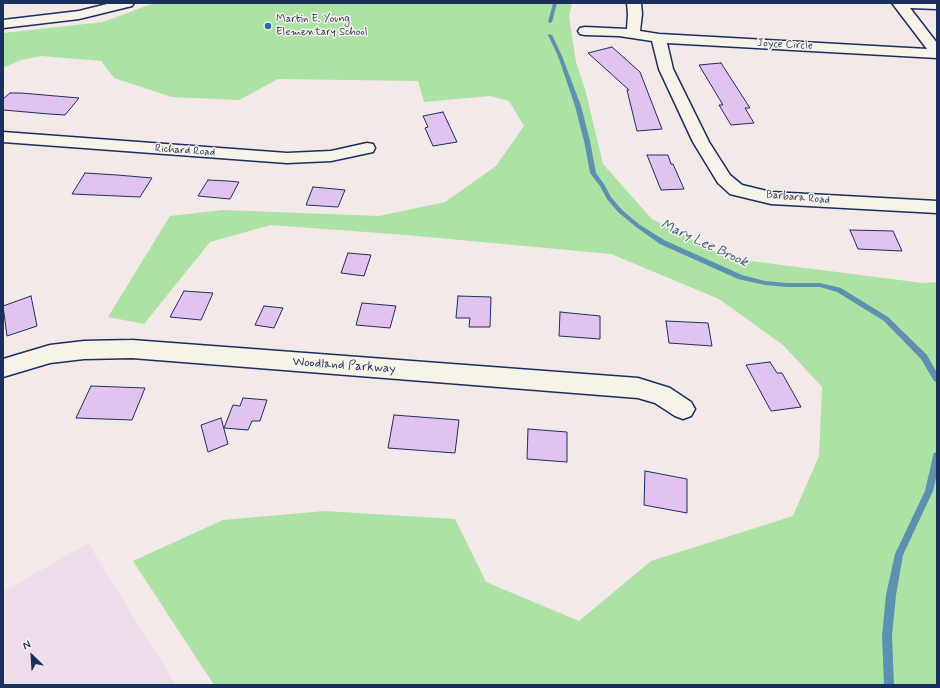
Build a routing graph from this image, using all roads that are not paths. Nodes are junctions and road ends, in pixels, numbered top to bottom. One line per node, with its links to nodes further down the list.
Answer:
1 (127, 3): 5 (street)
2 (634, 3): 7 (street)
3 (900, 4): 4 (street); 9 (street)
4 (937, 5)
5 (3, 24)
6 (584, 31): 7 (street, Joyce Circle)
7 (633, 34): 8 (street, Joyce Circle)
8 (659, 38): 9 (street, Joyce Circle); 12 (street, Barbara Road)
9 (937, 53)
10 (3, 137): 11 (street, Richard Road)
11 (367, 148)
12 (937, 207)
13 (3, 368): 14 (street, Woodland Parkway)
14 (682, 409)

